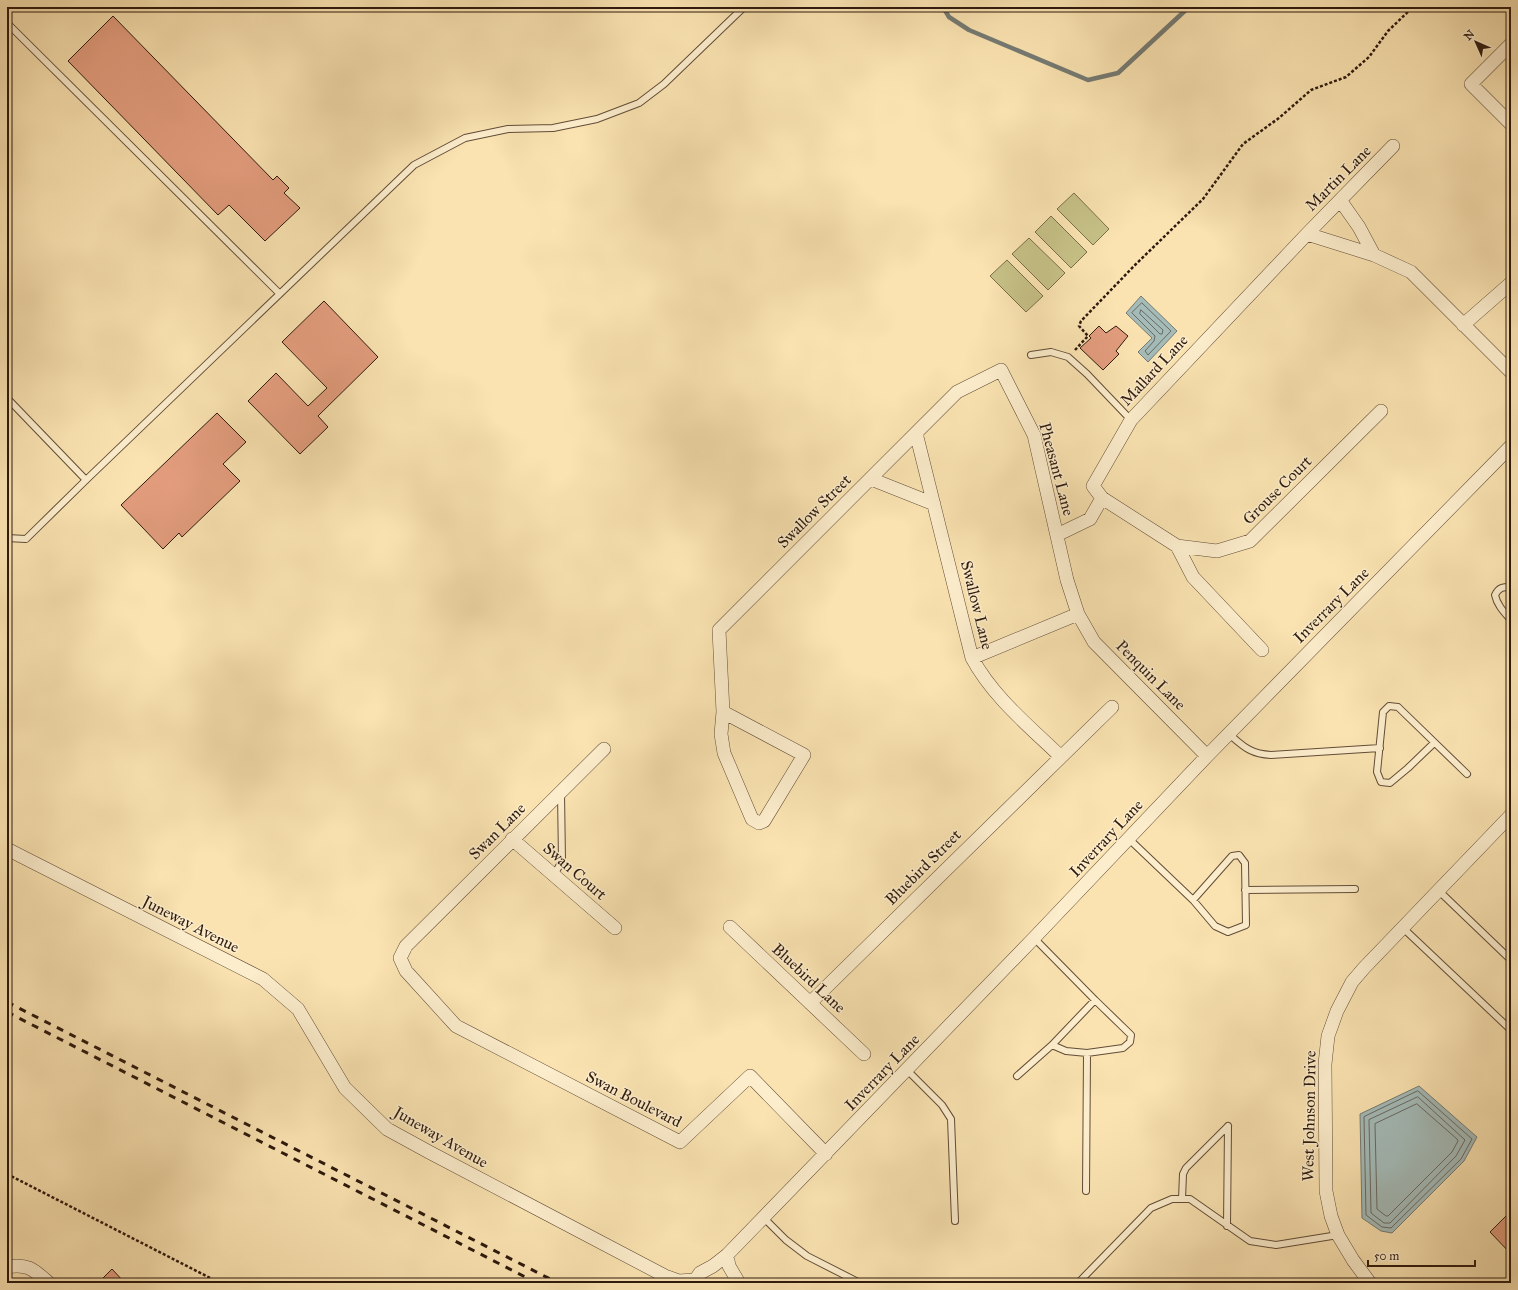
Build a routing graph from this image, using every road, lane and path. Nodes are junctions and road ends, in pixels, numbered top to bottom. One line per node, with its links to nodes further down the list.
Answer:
1 (744, 7): 11 (lane)
2 (1413, 7): 14 (path)
3 (7, 23): 11 (lane)
4 (1511, 44): 5 (street)
5 (1511, 124)
6 (1393, 146): 7 (street, Martin Lane)
7 (1340, 200): 8 (street, Martin Lane); 9 (street)
8 (1307, 234): 9 (street); 19 (street, Mallard Lane)
9 (1374, 254): 12 (street)
10 (1511, 283): 12 (street)
11 (280, 294): 23 (lane)
12 (1463, 324): 16 (street)
13 (1031, 355): 14 (lane)
14 (1068, 357): 19 (lane)
15 (1001, 370): 20 (street, Swallow Street); 26 (street, Pheasant Lane)
16 (1511, 372)
17 (7, 398): 23 (lane)
18 (1381, 411): 28 (street, Grouse Court)
19 (1131, 420): 24 (street, Mallard Lane)
20 (916, 433): 22 (street, Swallow Street); 25 (street, Swallow Lane)
21 (1511, 446): 36 (street, Inverrary Lane)
22 (871, 479): 25 (street); 35 (street, Swallow Street)
23 (86, 480): 27 (lane)
24 (1102, 498): 26 (street); 28 (street)
25 (934, 504): 33 (street, Swallow Lane)
26 (1057, 535): 30 (street, Pheasant Lane)
27 (7, 538)
28 (1177, 546): 32 (street)
29 (1511, 587): 31 (lane)
30 (1078, 614): 33 (street); 41 (street, Penquin Lane)
31 (1511, 620)
32 (1262, 650)
33 (972, 658): 40 (street, Swallow Lane)
34 (1112, 706): 40 (street, Bluebird Street)
35 (723, 712): 35 (street, Swallow Street)
36 (1228, 733): 38 (lane); 41 (street, Inverrary Lane)
37 (1434, 743): 38 (lane); 38 (lane); 42 (lane)
38 (1380, 748)
39 (604, 749): 43 (street, Swan Lane)
40 (1060, 756): 59 (street, Bluebird Street)
41 (1206, 756): 46 (street, Inverrary Lane)
42 (1466, 774)
43 (561, 792): 45 (street, Swan Lane); 48 (lane)
44 (1511, 815): 51 (street, West Johnson Drive)
45 (512, 839): 48 (street, Swan Court); 62 (street, Swan Lane)
46 (1129, 839): 52 (lane); 56 (street, Inverrary Lane)
47 (7, 849): 77 (street, Juneway Avenue)
48 (554, 875): 54 (street, Swan Court)
49 (1245, 890): 50 (lane); 52 (lane); 52 (lane)
50 (1355, 890)
51 (1439, 891): 55 (street, West Johnson Drive); 57 (lane)
52 (1193, 900)
53 (730, 927): 59 (street, Bluebird Lane)
54 (616, 928)
55 (1404, 928): 60 (lane); 74 (street, West Johnson Drive)
56 (1034, 938): 58 (lane); 65 (street, Inverrary Lane)
57 (1511, 960)
58 (1095, 1000): 61 (lane); 63 (lane)
59 (810, 1003): 64 (street, Bluebird Lane)
60 (1511, 1030)
61 (1052, 1044): 63 (lane); 66 (lane)
62 (497, 1048): 67 (street, Swan Boulevard)
63 (1087, 1052): 69 (lane)
64 (864, 1054)
65 (907, 1070): 67 (street, Inverrary Lane); 72 (lane)
66 (1017, 1076)
67 (826, 1154): 71 (street, Inverrary Lane)
68 (7, 1174): 79 (path)
69 (1086, 1191)
70 (1182, 1199): 73 (lane); 73 (lane); 82 (lane)
71 (764, 1218): 75 (street, Inverrary Lane); 81 (lane)
72 (955, 1220)
73 (1227, 1226): 74 (lane)
74 (1338, 1235): 83 (street, West Johnson Drive)
75 (727, 1255): 77 (street, Inverrary Lane); 80 (street)
76 (7, 1267): 78 (street)
77 (694, 1282)
78 (49, 1283)
79 (220, 1283)
80 (739, 1283)
81 (860, 1283)
82 (1078, 1283)
83 (1370, 1283)

